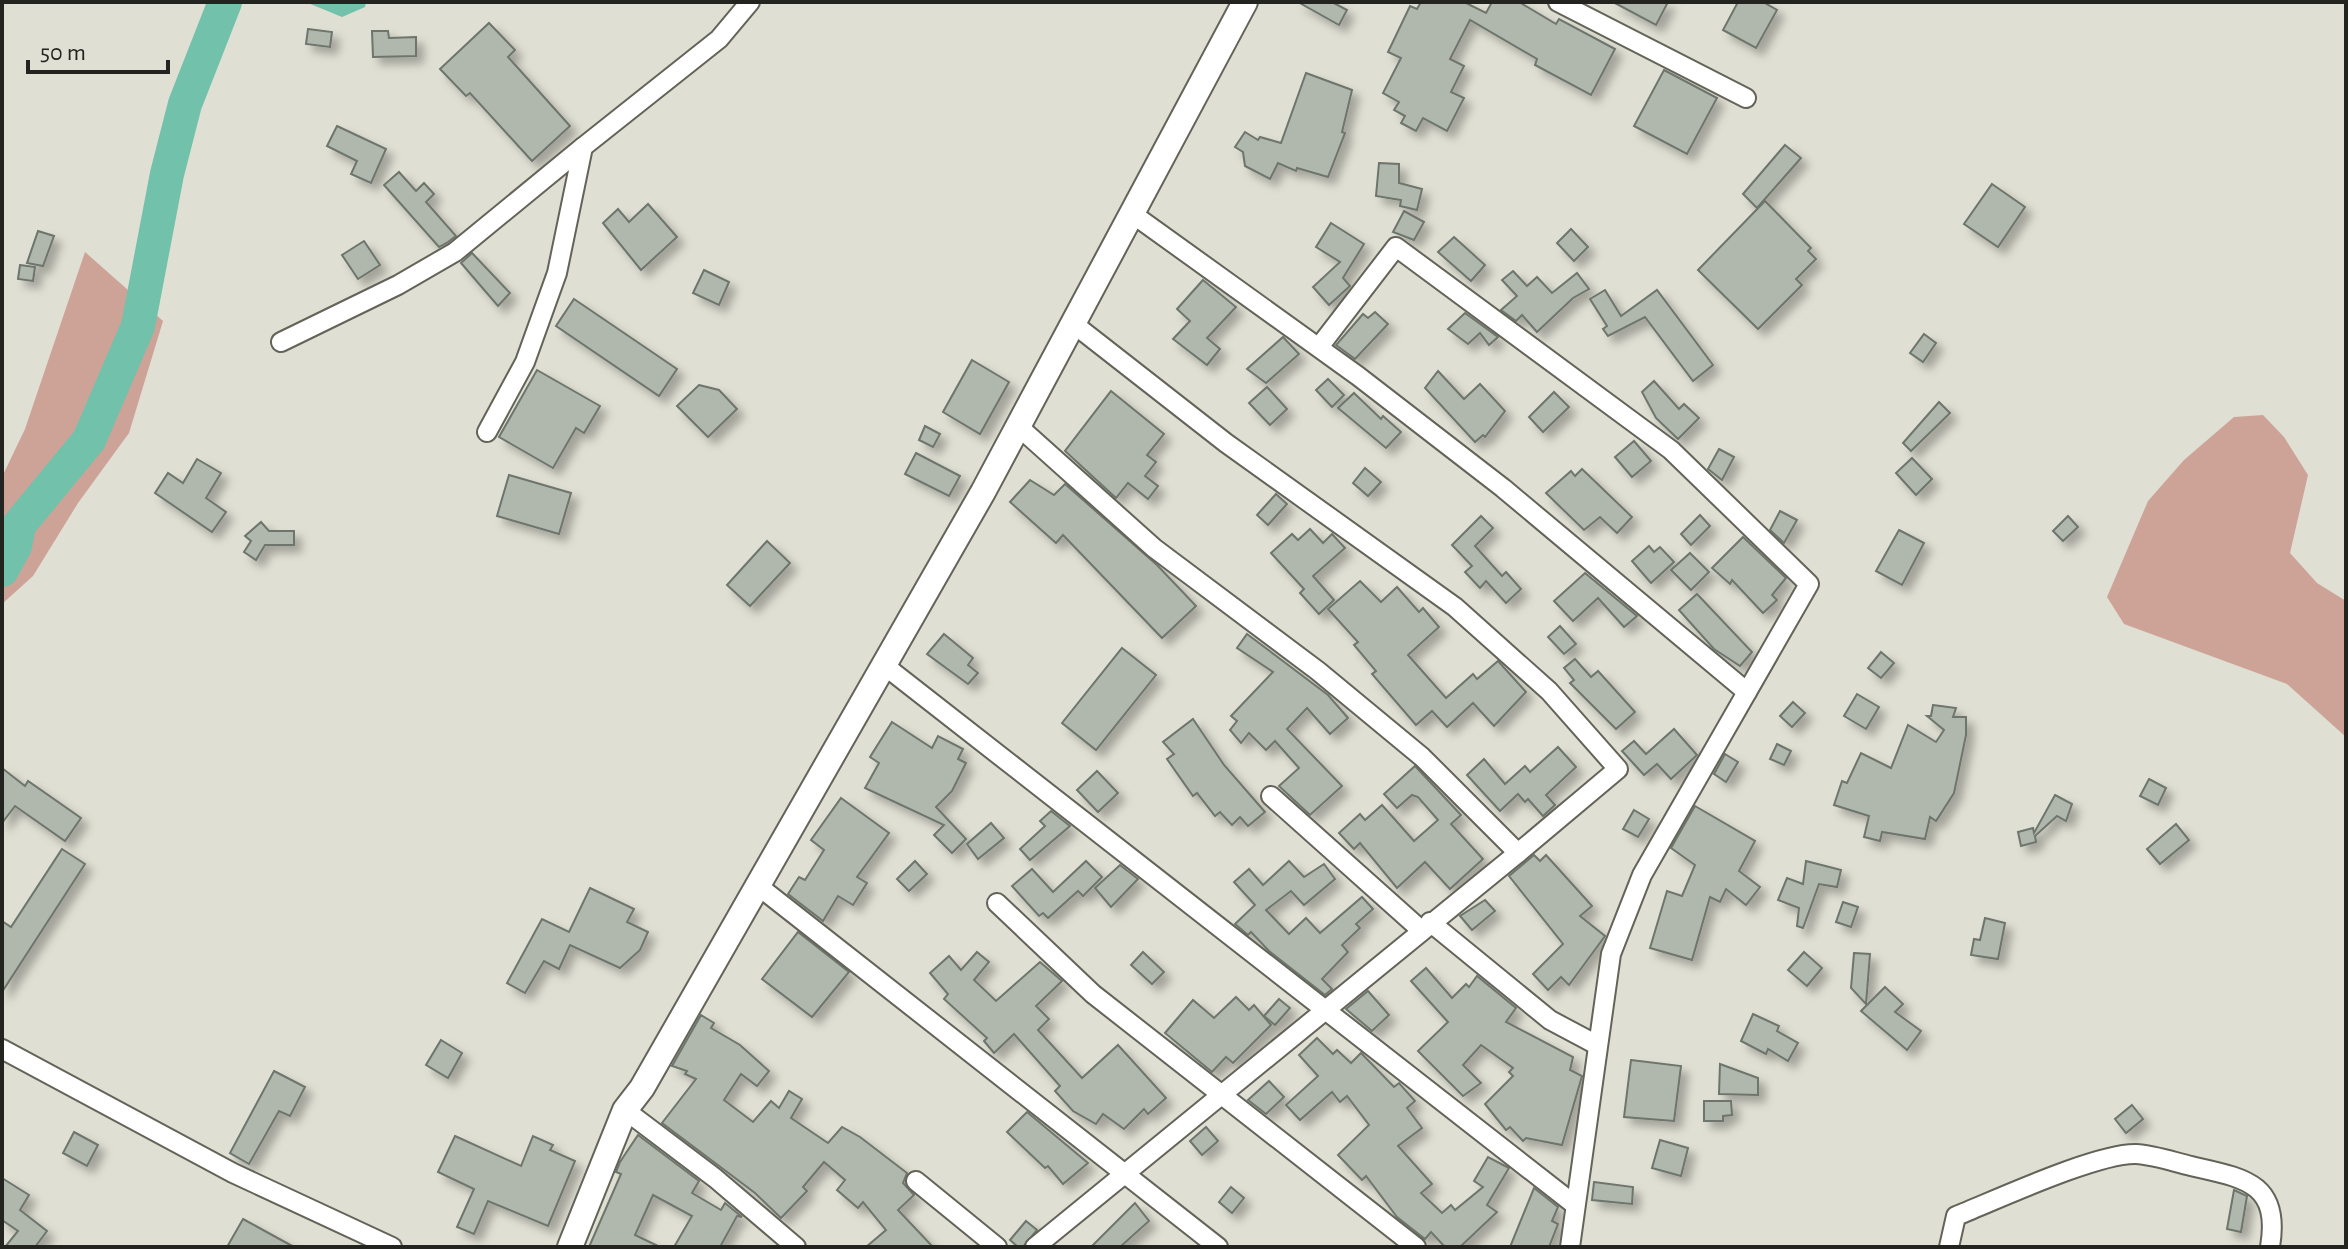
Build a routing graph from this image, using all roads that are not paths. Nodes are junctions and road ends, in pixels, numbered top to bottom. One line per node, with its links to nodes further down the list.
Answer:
1 (750, 2): 5 (street)
2 (1245, 2): 6 (street)
3 (1558, 2): 4 (street)
4 (1746, 98)
5 (583, 147): 8 (street); 11 (street)
6 (1134, 215): 7 (street); 9 (street)
7 (1075, 325): 10 (street); 15 (street)
8 (281, 342)
9 (1319, 347): 13 (street); 13 (street)
10 (1019, 427): 12 (street); 15 (street)
11 (487, 432)
12 (885, 666): 16 (street); 19 (street)
13 (1747, 692): 20 (street)
14 (1271, 796): 18 (street)
15 (1518, 853): 18 (street)
16 (757, 885): 23 (street); 24 (street)
17 (997, 903): 22 (street)
18 (1425, 926): 19 (street); 20 (street)
19 (1327, 1009): 22 (street); 26 (street)
20 (1597, 1045): 26 (street)
21 (2, 1049): 27 (street)
22 (1222, 1095): 24 (street); 33 (street)
23 (625, 1110): 28 (street); 29 (street)
24 (1125, 1174): 31 (street); 32 (street)
25 (916, 1181): 30 (street)
26 (1575, 1205): 34 (street)
27 (392, 1247)
28 (570, 1247)
29 (796, 1247)
30 (997, 1247)
31 (1035, 1247)
32 (1218, 1247)
33 (1416, 1247)
34 (1570, 1247)
35 (1949, 1247): 36 (street)
36 (2270, 1247)

